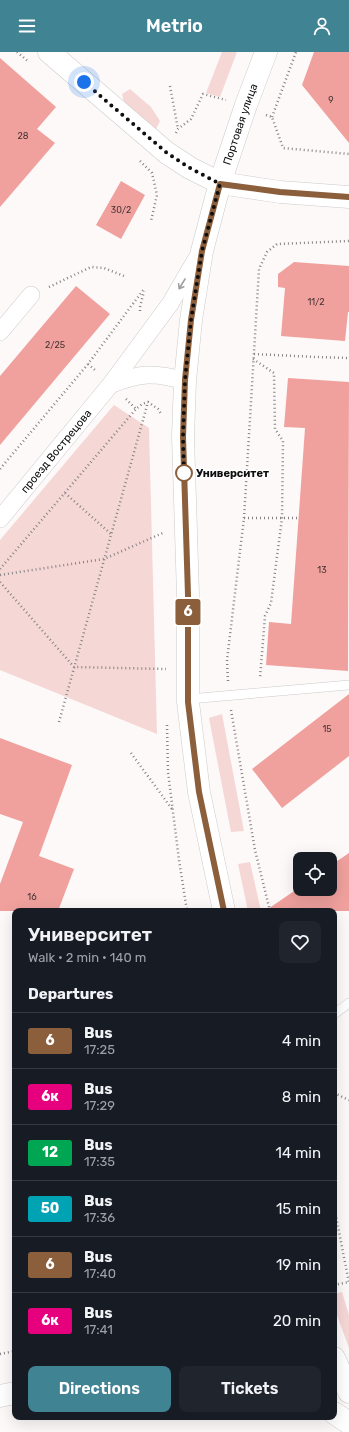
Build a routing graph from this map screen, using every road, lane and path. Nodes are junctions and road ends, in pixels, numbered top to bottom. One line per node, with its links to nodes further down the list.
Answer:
1 (17, 52): 4 (path)
2 (266, 52): 6 (main road, Портовая улица)
3 (296, 52): 7 (path)
4 (42, 59): 12 (main road)
5 (170, 86): 9 (path)
6 (246, 106): 7 (path); 8 (path); 12 (main road, Портовая улица)
7 (272, 117): 10 (path)
8 (191, 119)
9 (178, 129)
10 (349, 154)
11 (137, 158): 14 (path)
12 (220, 184): 13 (main road); 16 (main road, Портовая улица)
13 (349, 197)
14 (151, 221)
15 (349, 241): 21 (path)
16 (202, 251): 24 (main road, Портовая улица); 25 (street, проезд Вострецова, one-way to 25)
17 (124, 276): 19 (path)
18 (144, 289): 28 (path)
19 (31, 295): 20 (street)
20 (0, 332)
21 (254, 354): 22 (path); 23 (path)
22 (349, 358)
23 (253, 359): 30 (path); 31 (path)
24 (185, 380): 25 (street); 45 (main road, Портовая улица)
25 (111, 384): 33 (street, проезд Вострецова)
26 (148, 402): 35 (path)
27 (136, 409): 29 (path)
28 (0, 469)
29 (65, 493): 35 (path); 37 (path)
30 (244, 518): 31 (path); 44 (path)
31 (282, 518): 32 (path); 43 (path)
32 (298, 518)
33 (0, 519)
34 (164, 532): 36 (path)
35 (111, 534): 36 (path)
36 (104, 559): 38 (path); 40 (path)
37 (0, 569)
38 (0, 575)
39 (0, 582): 40 (path)
40 (74, 668): 41 (path); 46 (path)
41 (166, 668)
42 (349, 685): 43 (lane)
43 (259, 692): 44 (lane)
44 (229, 696): 45 (lane); 50 (path)
45 (189, 699): 49 (main road, Портовая улица)
46 (59, 722)
47 (130, 753): 48 (path)
48 (173, 810)
49 (223, 908)
50 (269, 908)
51 (349, 1003): 52 (lane)
52 (337, 1012)
53 (337, 1094): 54 (path)
54 (349, 1100)
55 (337, 1221): 56 (path)
56 (349, 1283): 57 (path)
57 (337, 1285)
58 (12, 1352): 59 (path)
59 (0, 1354)
60 (340, 1366): 61 (main road)
61 (349, 1392)
62 (12, 1394): 63 (main road)
63 (0, 1396)
64 (337, 1415): 65 (main road)
65 (349, 1423)

